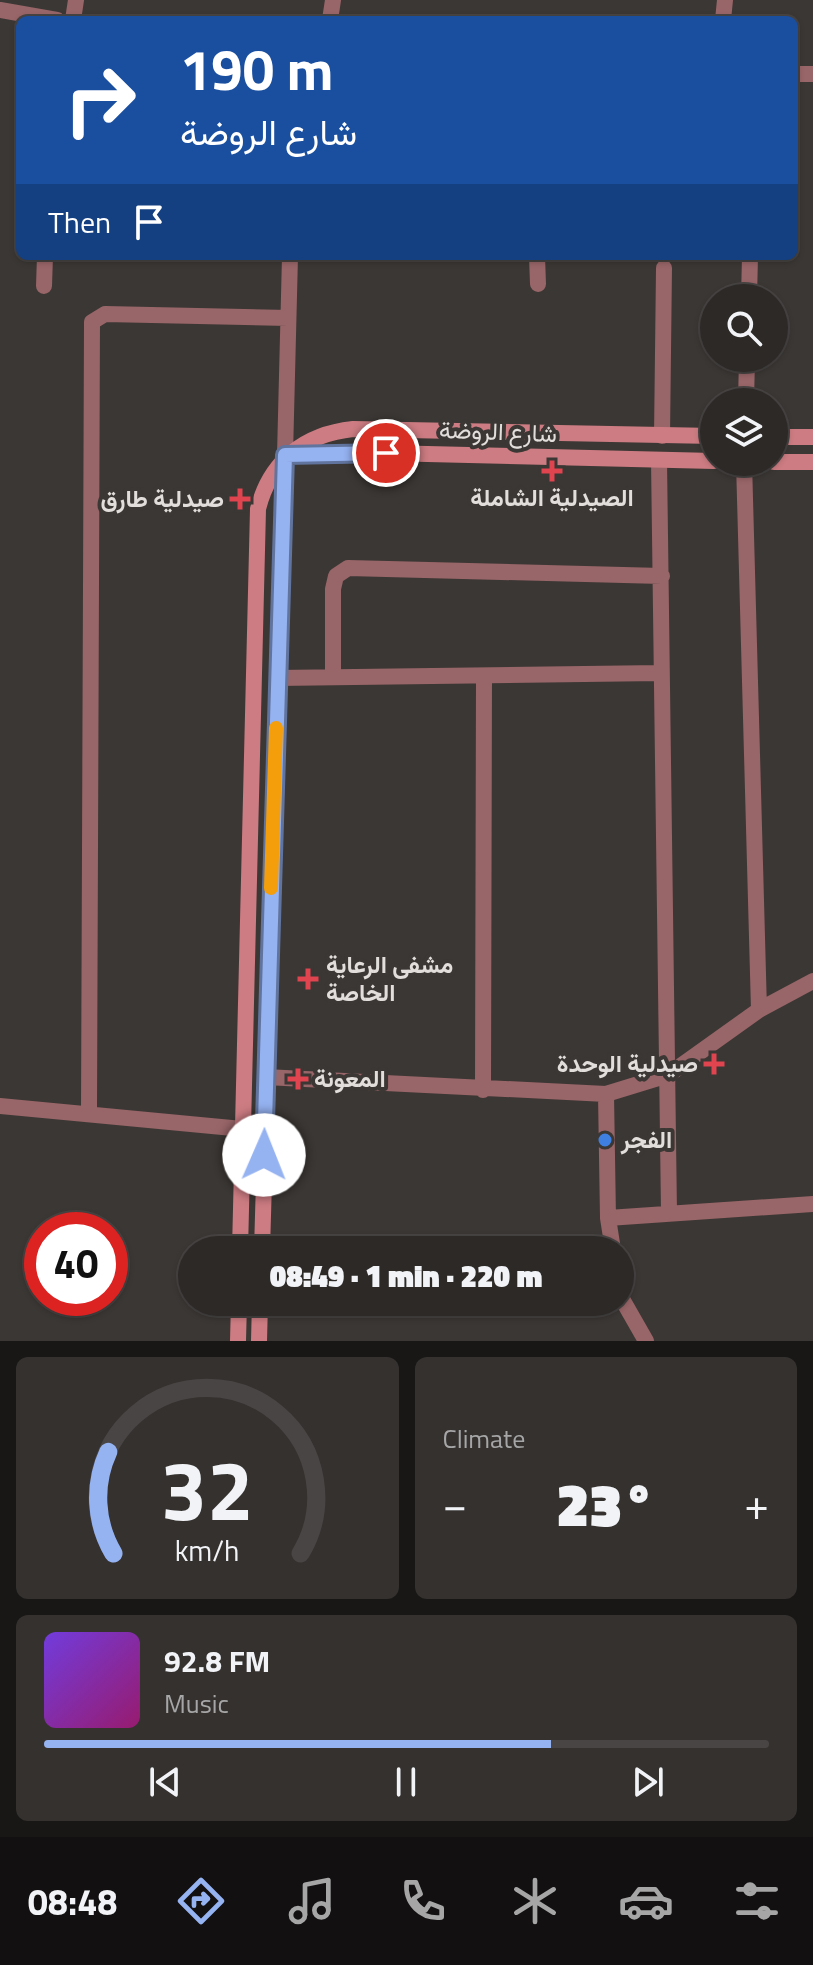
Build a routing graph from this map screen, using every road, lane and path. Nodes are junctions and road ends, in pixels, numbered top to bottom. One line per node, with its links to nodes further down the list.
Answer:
1 (0, 10): 2 (street)
2 (32, 16)
3 (45, 260): 10 (street)
4 (290, 260): 11 (street)
5 (537, 260): 8 (street)
6 (750, 260): 9 (street)
7 (664, 268): 12 (street)
8 (538, 284)
9 (749, 284)
10 (44, 286)
11 (288, 318): 16 (street); 34 (street)
12 (662, 436): 13 (street, شارع الروضة); 16 (street, شارع الروضة)
13 (700, 436)
14 (788, 437): 15 (street)
15 (813, 437)
16 (285, 455): 17 (street, شارع الروضة); 26 (street); 35 (street)
17 (659, 460): 18 (street, شارع الروضة); 22 (street)
18 (700, 461)
19 (788, 462): 20 (street)
20 (813, 462)
21 (744, 476): 28 (street)
22 (662, 576): 23 (street); 24 (street)
23 (660, 673): 25 (street); 29 (street)
24 (333, 675): 25 (street); 26 (street)
25 (484, 677): 31 (street)
26 (277, 678): 30 (street)
27 (813, 981): 28 (street)
28 (759, 1010): 29 (street)
29 (668, 1075): 32 (street); 38 (street)
30 (265, 1077): 31 (street); 36 (street)
31 (483, 1090): 32 (street)
32 (606, 1094): 39 (street)
33 (0, 1106): 34 (street)
34 (89, 1112): 35 (street)
35 (242, 1129): 36 (street); 40 (street)
36 (264, 1131): 41 (street)
37 (813, 1204): 38 (street)
38 (669, 1213): 39 (street)
39 (608, 1218): 42 (street)
40 (240, 1236)
41 (262, 1236)
42 (611, 1236)
43 (239, 1316): 46 (street)
44 (260, 1316): 47 (street)
45 (632, 1316): 48 (street)
46 (238, 1341)
47 (259, 1341)
48 (646, 1341)

